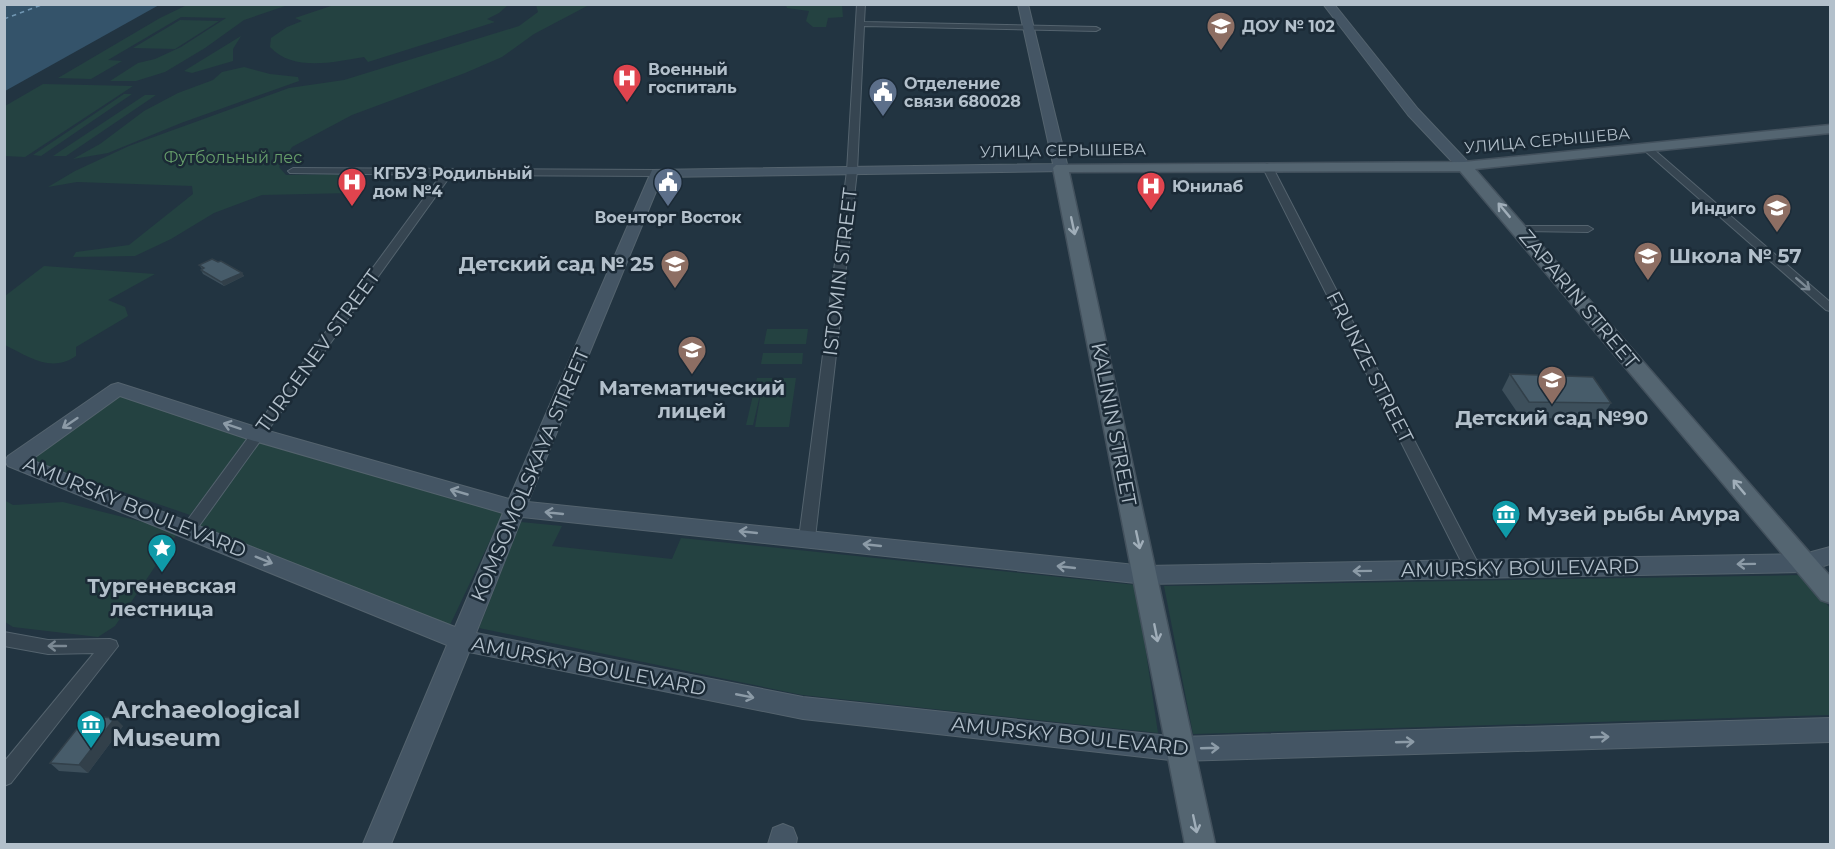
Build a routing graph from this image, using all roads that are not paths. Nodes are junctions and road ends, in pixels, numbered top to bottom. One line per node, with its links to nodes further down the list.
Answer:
1 (861, 4): 4 (street, ISTOMIN STREET)
2 (1023, 4): 5 (street, KALININ STREET)
3 (1328, 4): 10 (street, ZAPARIN STREET)
4 (860, 24): 5 (street); 13 (street, ISTOMIN STREET)
5 (1028, 27): 6 (street); 11 (street, KALININ STREET)
6 (1096, 28)
7 (1826, 133): 8 (main road, УЛИЦА СЕРЫШЕВА)
8 (1648, 149): 10 (main road, УЛИЦА СЕРЫШЕВА); 18 (street, one-way to 18)
9 (1267, 166): 10 (main road, УЛИЦА СЕРЫШЕВА); 11 (main road, УЛИЦА СЕРЫШЕВА); 25 (street, FRUNZE STREET)
10 (1464, 166): 17 (main road, ZAPARIN STREET, one-way to 10)
11 (1061, 168): 13 (street, УЛИЦА СЕРЫШЕВА); 26 (main road, KALININ STREET, one-way to 26)
12 (293, 171): 14 (street, УЛИЦА СЕРЫШЕВА)
13 (852, 171): 15 (street, УЛИЦА СЕРЫШЕВА); 22 (street, ISTOMIN STREET)
14 (447, 173): 15 (street, УЛИЦА СЕРЫШЕВА); 19 (street, TURGENEV STREET)
15 (657, 173): 20 (street, KOMSOMOLSKAYA STREET)
16 (1588, 229): 17 (street)
17 (1520, 230): 24 (main road, ZAPARIN STREET, one-way to 17)
18 (1830, 308)
19 (258, 435): 20 (street, AMURSKY BOULEVARD, one-way to 19); 21 (street, TURGENEV STREET); 21 (street, AMURSKY BOULEVARD, one-way to 21)
20 (516, 508): 22 (street, AMURSKY BOULEVARD, one-way to 20); 29 (street, KOMSOMOLSKAYA STREET)
21 (189, 529): 29 (street, AMURSKY BOULEVARD, one-way to 29)
22 (807, 538): 26 (street, AMURSKY BOULEVARD, one-way to 22)
23 (1830, 556): 24 (street, AMURSKY BOULEVARD)
24 (1804, 563): 25 (street, AMURSKY BOULEVARD, one-way to 25); 27 (main road, ZAPARIN STREET)
25 (1473, 569): 26 (street, AMURSKY BOULEVARD, one-way to 26)
26 (1145, 575): 31 (main road, KALININ STREET, one-way to 31)
27 (1830, 593)
28 (4, 639): 32 (street, one-way to 28)
29 (461, 640): 31 (street, AMURSKY BOULEVARD, one-way to 31); 33 (street, KOMSOMOLSKAYA STREET)
30 (1830, 729): 31 (street, AMURSKY BOULEVARD, one-way to 30)
31 (1179, 749): 34 (main road, KALININ STREET, one-way to 34)
32 (4, 777)
33 (377, 844)
34 (1200, 844)

